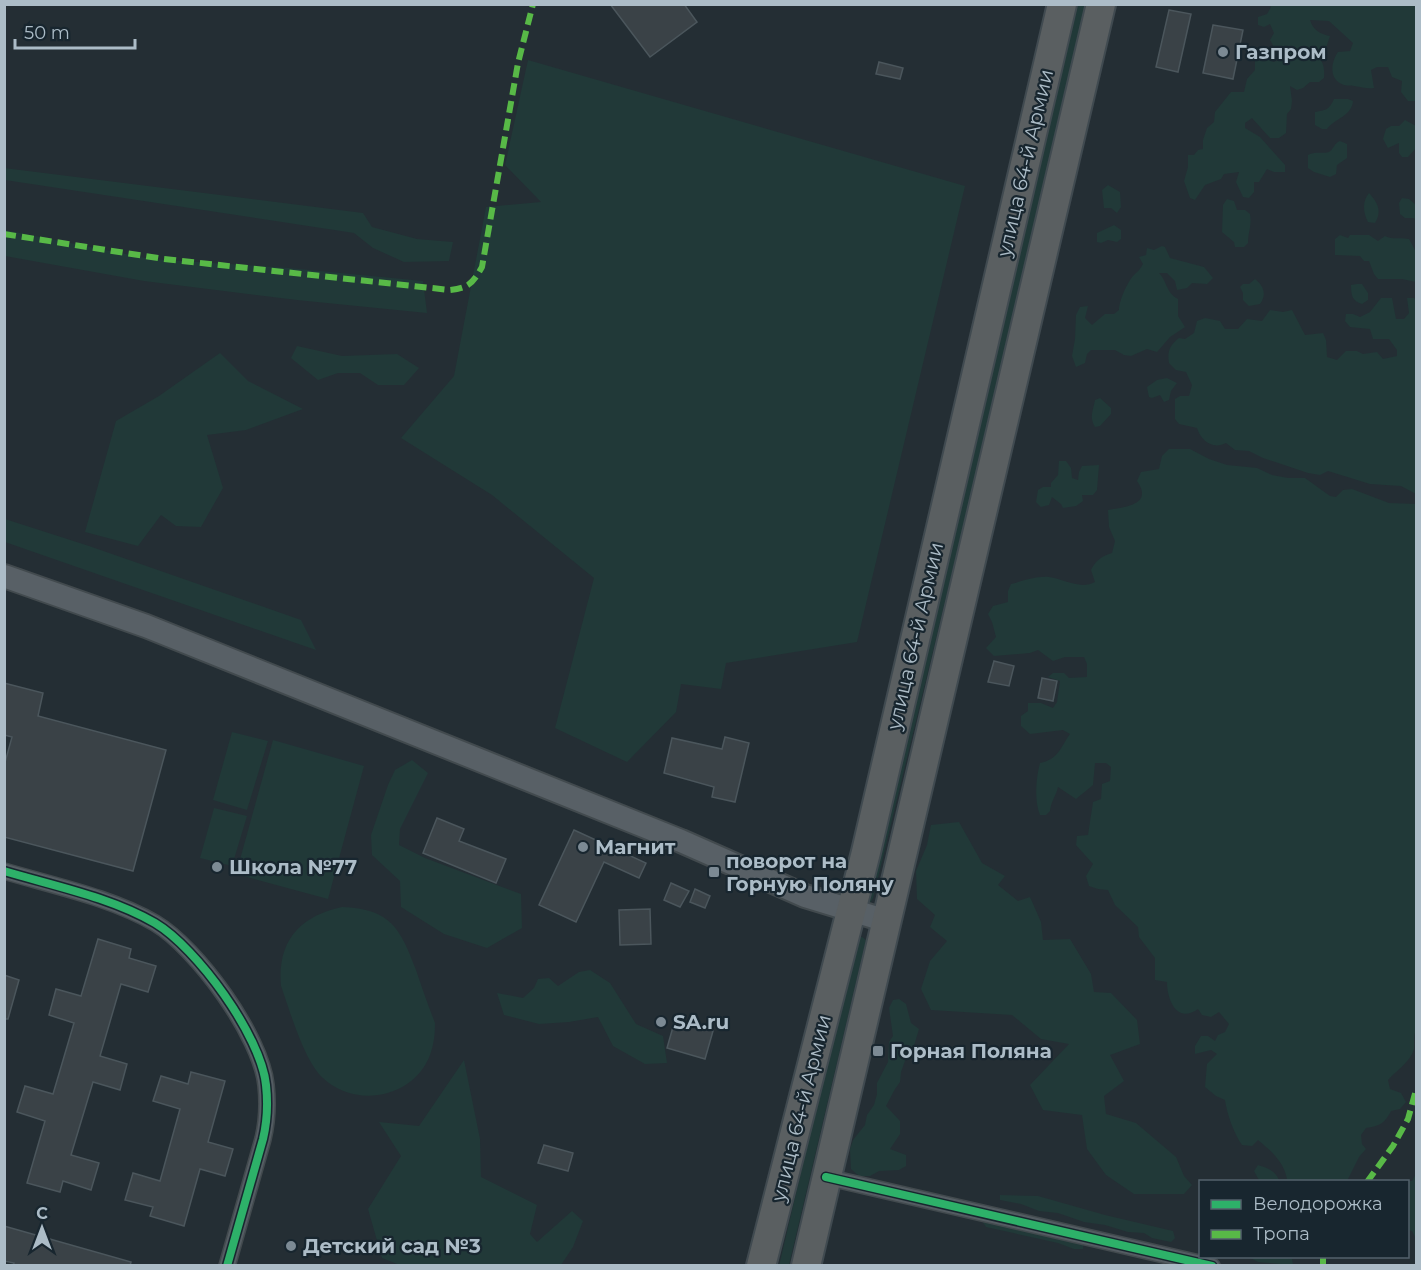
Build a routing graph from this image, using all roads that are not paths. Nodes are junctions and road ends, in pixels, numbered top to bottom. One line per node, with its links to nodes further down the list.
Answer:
1 (1062, 4): 5 (highway, улица 64-й Армии)
2 (1101, 4): 6 (highway, улица 64-й Армии)
3 (4, 576): 5 (main road)
4 (4, 871): 8 (street)
5 (849, 911): 6 (main road); 9 (highway, улица 64-й Армии)
6 (887, 921): 7 (highway, улица 64-й Армии)
7 (826, 1177): 10 (highway, улица 64-й Армии); 11 (street)
8 (227, 1266)
9 (761, 1266)
10 (806, 1266)
11 (1212, 1266)

